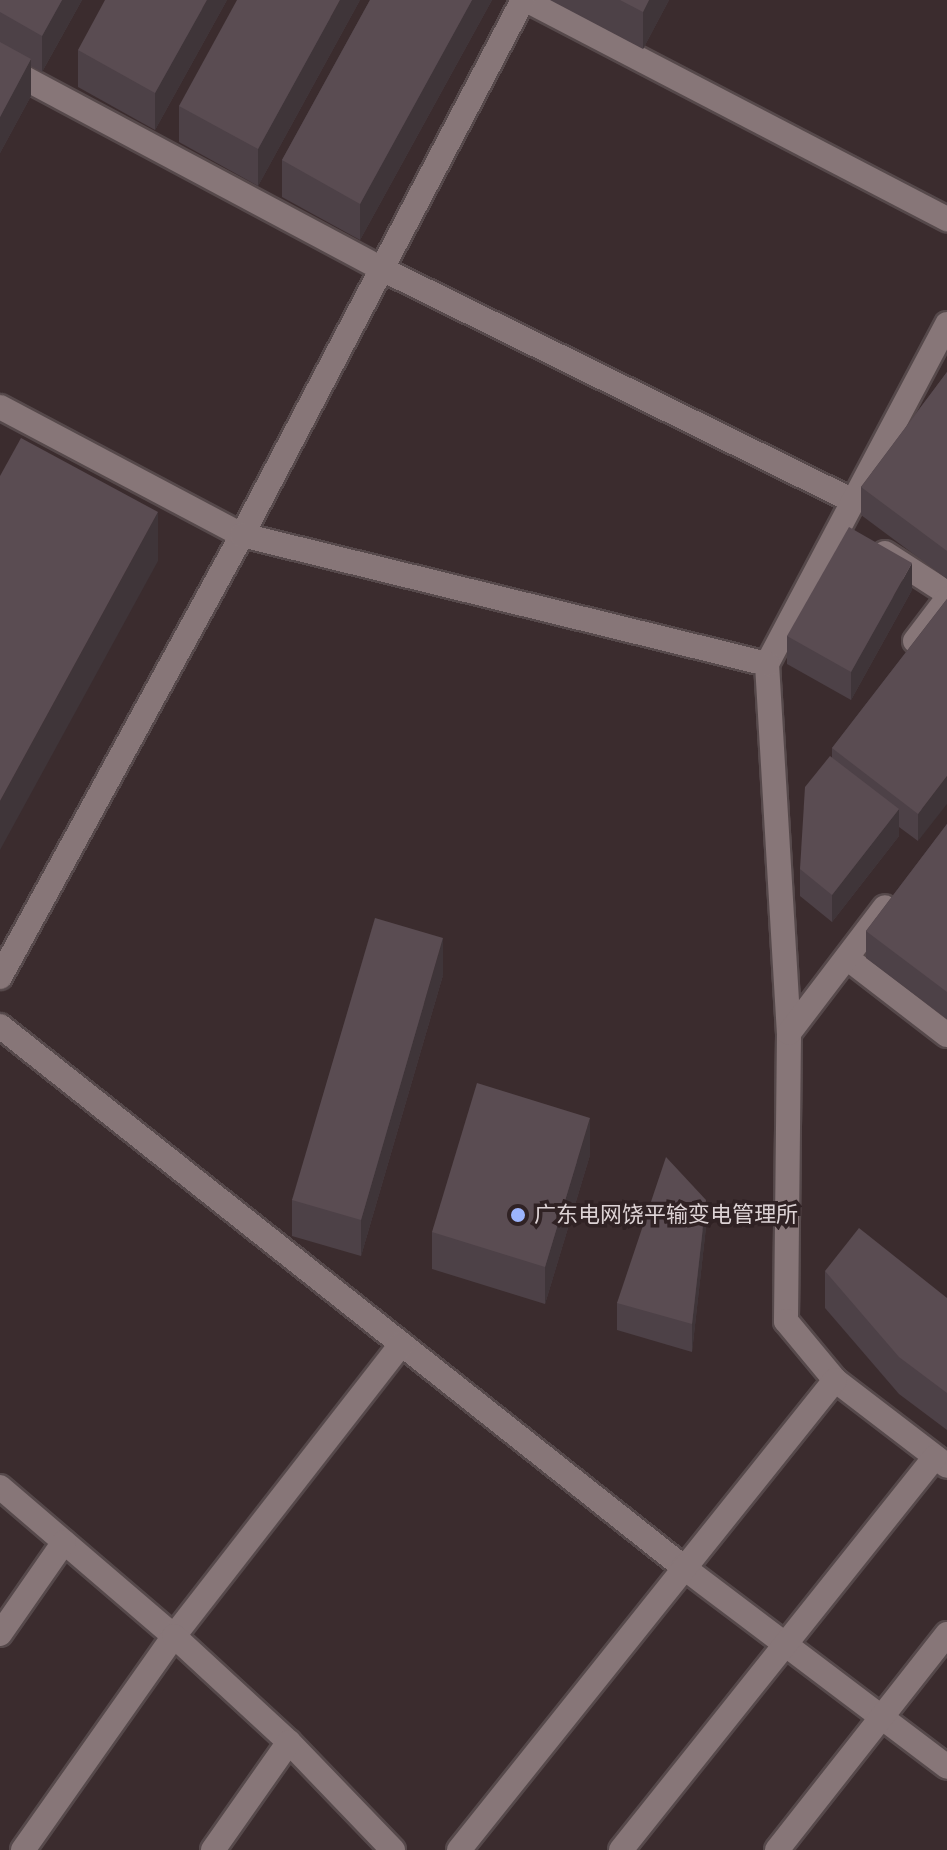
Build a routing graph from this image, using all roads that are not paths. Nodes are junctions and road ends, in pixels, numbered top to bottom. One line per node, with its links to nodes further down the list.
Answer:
1 (524, 0): 3 (street); 4 (street)
2 (0, 65): 4 (street)
3 (947, 219)
4 (382, 269): 7 (street); 9 (street)
5 (947, 324): 7 (street)
6 (0, 407): 9 (street)
7 (853, 501): 8 (street)
8 (839, 524): 10 (street); 12 (street)
9 (242, 535): 12 (street); 15 (street)
10 (947, 596): 11 (street)
11 (901, 659)
12 (767, 664): 17 (street)
13 (901, 886): 14 (street)
14 (847, 958): 17 (street); 18 (street)
15 (0, 977)
16 (0, 1026): 19 (street)
17 (789, 1033): 20 (street)
18 (947, 1035)
19 (401, 1344): 24 (street); 27 (street)
20 (835, 1380): 21 (street); 24 (street)
21 (941, 1461): 28 (street)
22 (0, 1487): 23 (street)
23 (64, 1542): 25 (street); 27 (street)
24 (683, 1567): 28 (street); 35 (street)
25 (0, 1634)
26 (947, 1634): 29 (street)
27 (174, 1636): 30 (street); 33 (street)
28 (785, 1644): 29 (street); 36 (street)
29 (881, 1717): 31 (street); 37 (street)
30 (289, 1742): 32 (street); 34 (street)
31 (947, 1767)
32 (386, 1847)
33 (23, 1850)
34 (213, 1850)
35 (459, 1850)
36 (621, 1850)
37 (777, 1850)

